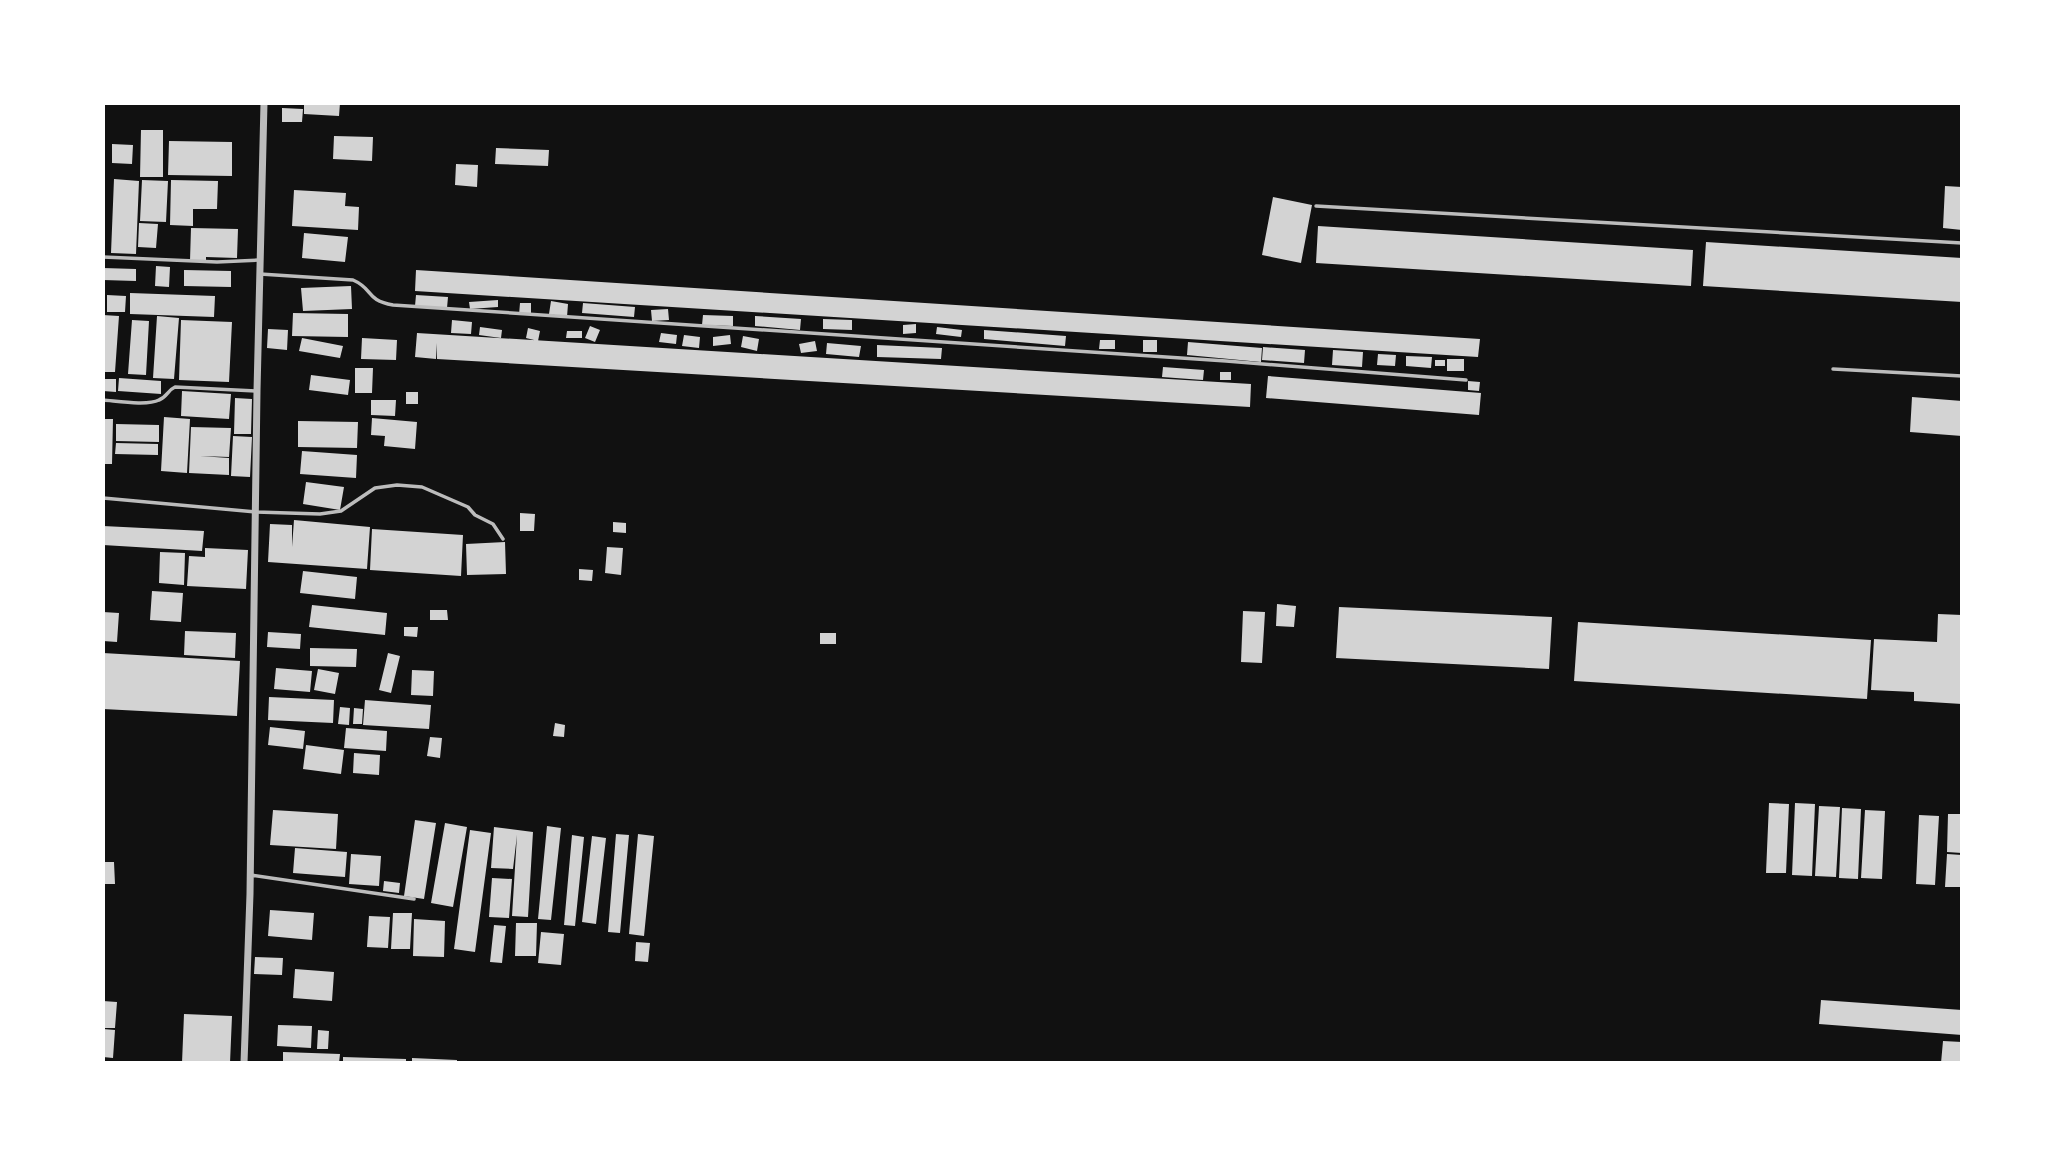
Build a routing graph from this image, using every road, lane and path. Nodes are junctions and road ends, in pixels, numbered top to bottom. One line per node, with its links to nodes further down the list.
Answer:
1 (264, 103): 5 (street)
2 (1316, 206): 3 (lane)
3 (1962, 243)
4 (103, 257): 5 (lane)
5 (259, 260): 6 (street)
6 (260, 274): 9 (lane); 10 (street)
7 (1833, 369): 8 (lane)
8 (1962, 376)
9 (1466, 380)
10 (257, 391): 11 (lane); 13 (street)
11 (103, 400)
12 (103, 498): 13 (lane)
13 (256, 512): 14 (lane); 15 (street)
14 (503, 539)
15 (250, 875): 16 (lane); 17 (street)
16 (414, 899)
17 (244, 1063)

